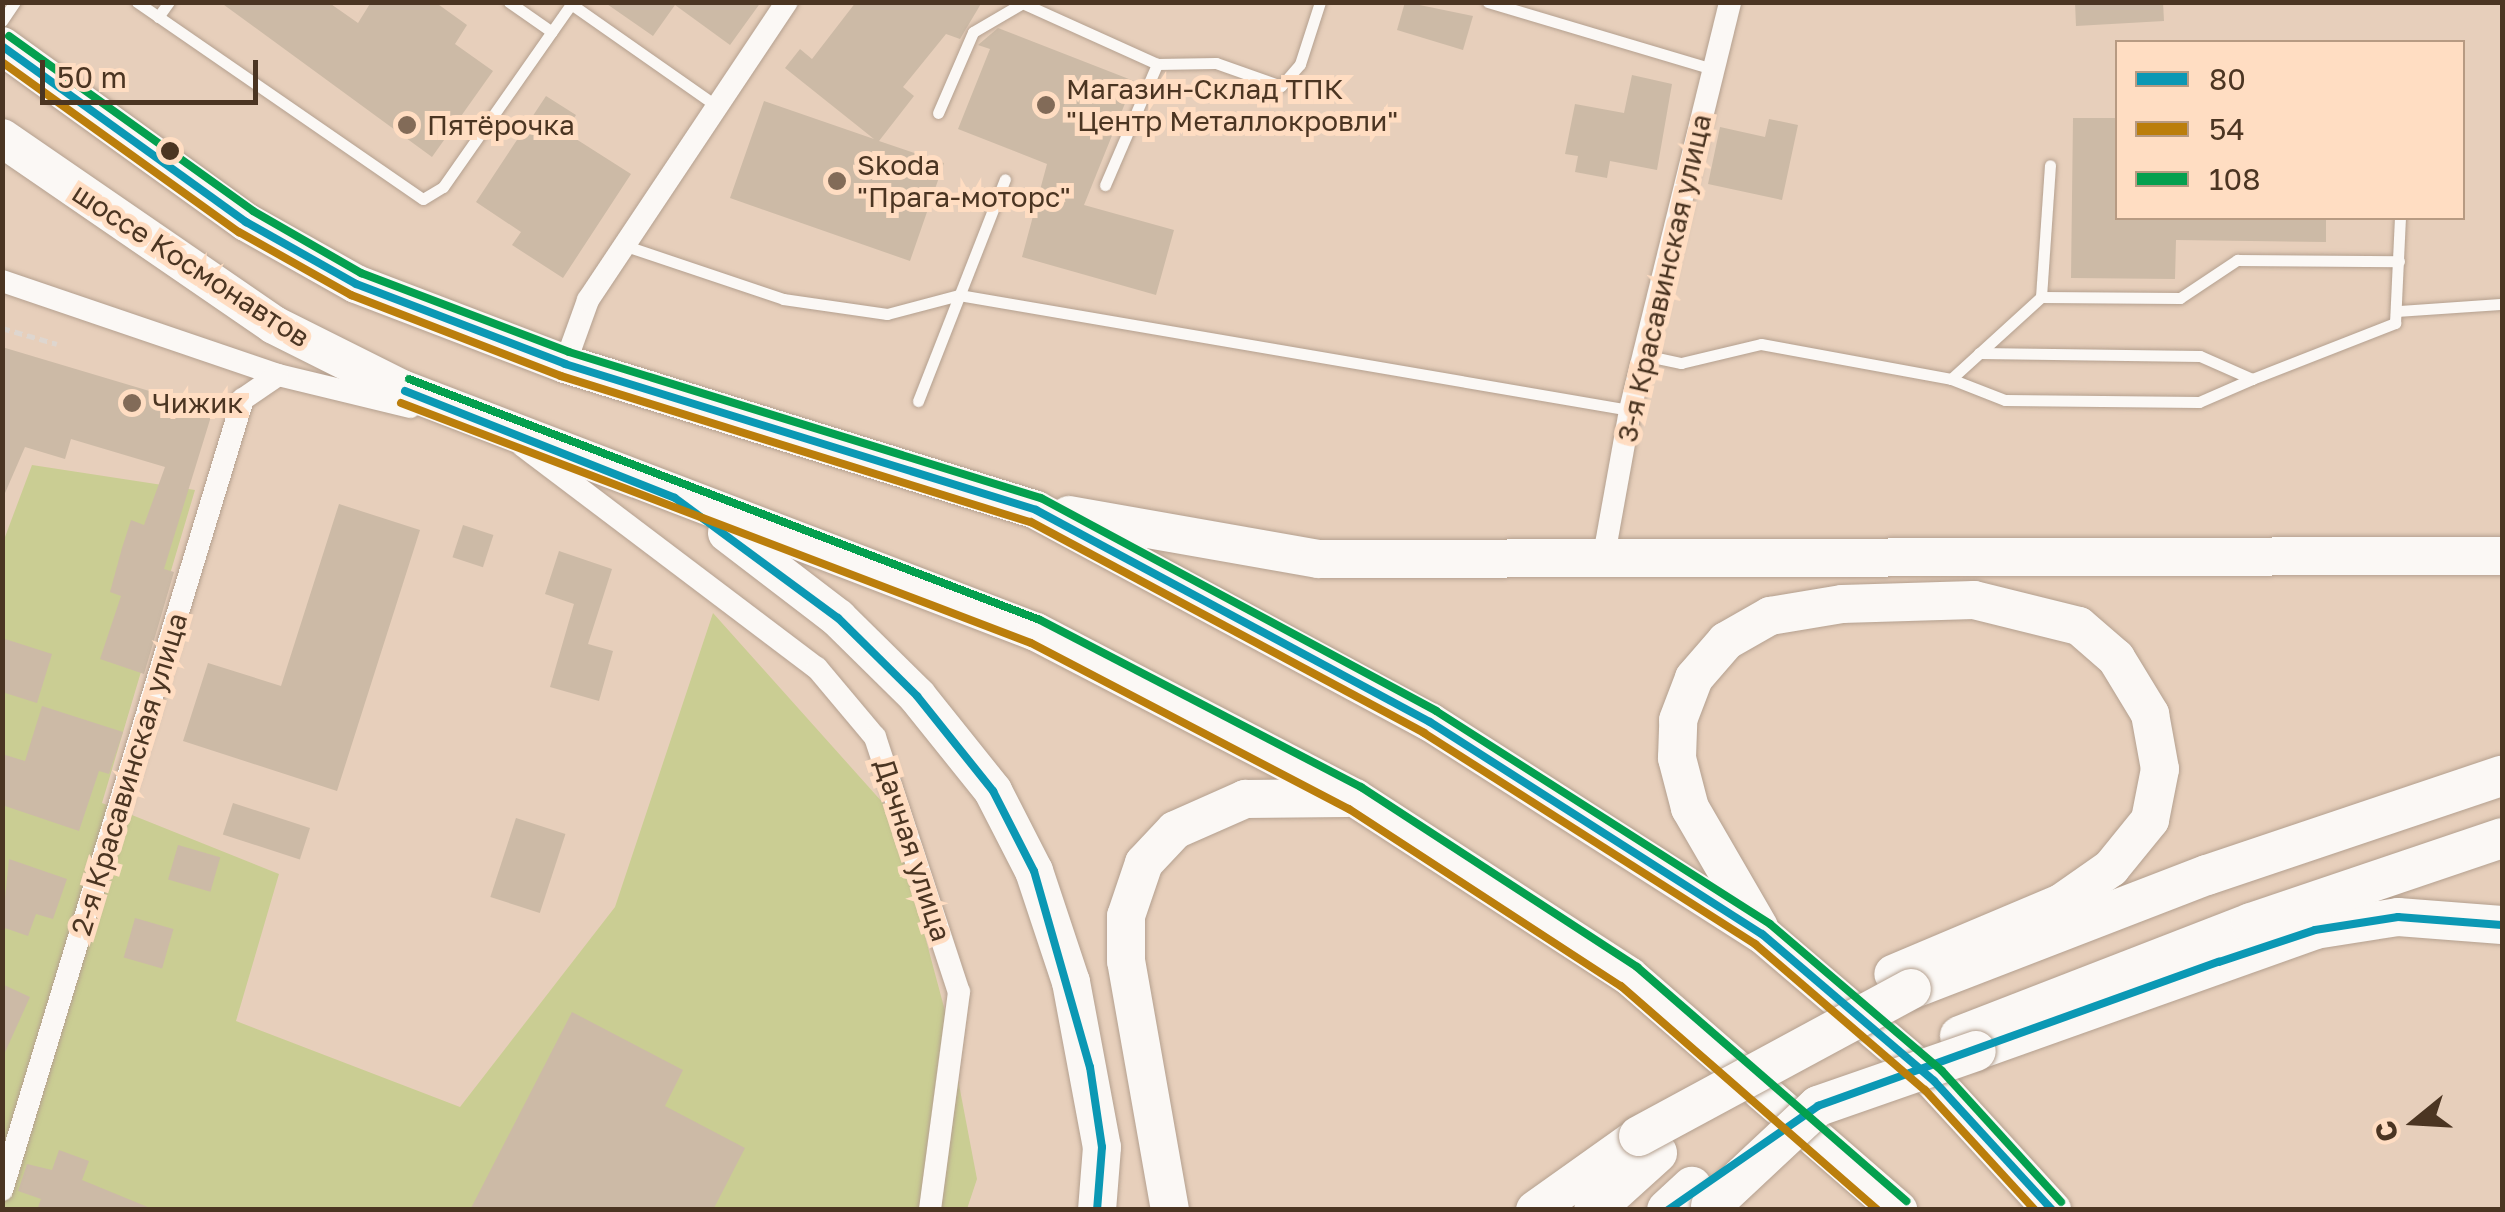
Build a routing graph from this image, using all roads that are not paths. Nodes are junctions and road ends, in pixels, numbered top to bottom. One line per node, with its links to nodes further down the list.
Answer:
1 (15, 2): 12 (lane)
2 (138, 2): 11 (lane)
3 (169, 2): 11 (lane)
4 (509, 2): 13 (lane)
5 (787, 2): 17 (street)
6 (1320, 2): 15 (lane)
7 (1488, 2): 16 (lane)
8 (1730, 2): 16 (street, 3-я Красавинская улица)
9 (570, 3): 13 (lane); 17 (lane)
10 (1020, 3): 15 (lane); 18 (lane)
11 (158, 17): 13 (lane)
12 (2, 21)
13 (552, 32)
14 (2, 46): 33 (main road)
15 (1157, 64): 22 (lane)
16 (1714, 69): 32 (street, 3-я Красавинская улица)
17 (716, 105): 24 (street)
18 (938, 113)
19 (2, 138): 39 (main road, шоссе Космонавтов)
20 (2050, 165): 28 (lane)
21 (1005, 179): 27 (lane)
22 (1105, 185)
23 (2400, 220): 25 (lane)
24 (623, 245): 27 (lane); 33 (street)
25 (2399, 261): 28 (lane); 30 (lane)
26 (2, 281): 34 (street)
27 (959, 295): 37 (lane); 38 (lane)
28 (2042, 297): 31 (lane)
29 (2502, 304): 30 (lane)
30 (2398, 312): 36 (lane)
31 (1980, 353): 35 (lane); 36 (lane)
32 (1643, 356): 35 (lane); 38 (street, 3-я Красавинская улица)
33 (565, 364): 41 (main road)
34 (278, 375): 39 (street); 52 (street, 2-я Красавинская улица)
35 (1951, 379): 36 (lane)
36 (2252, 379)
37 (918, 401)
38 (1630, 410): 42 (street, 3-я Красавинская улица)
39 (498, 428): 40 (main road, шоссе Космонавтов); 54 (street, Дачная улица)
40 (675, 498): 45 (main road, шоссе Космонавтов); 55 (main road)
41 (1036, 510): 42 (main road); 48 (main road)
42 (1604, 556): 43 (main road)
43 (2502, 556)
44 (2502, 776): 49 (highway)
45 (1355, 798): 56 (main road); 59 (main road, шоссе Космонавтов)
46 (2502, 838): 50 (highway)
47 (2502, 925): 50 (main road)
48 (1762, 934): 49 (main road); 60 (main road)
49 (1902, 982): 51 (highway, bridge)
50 (1968, 1043): 53 (highway, bridge)
51 (1648, 1144): 57 (main road); 58 (highway)
52 (2, 1190)
53 (1694, 1203)
54 (930, 1210)
55 (1096, 1210)
56 (1170, 1210)
57 (1535, 1210)
58 (1594, 1210)
59 (1898, 1210)
60 (2052, 1210)

